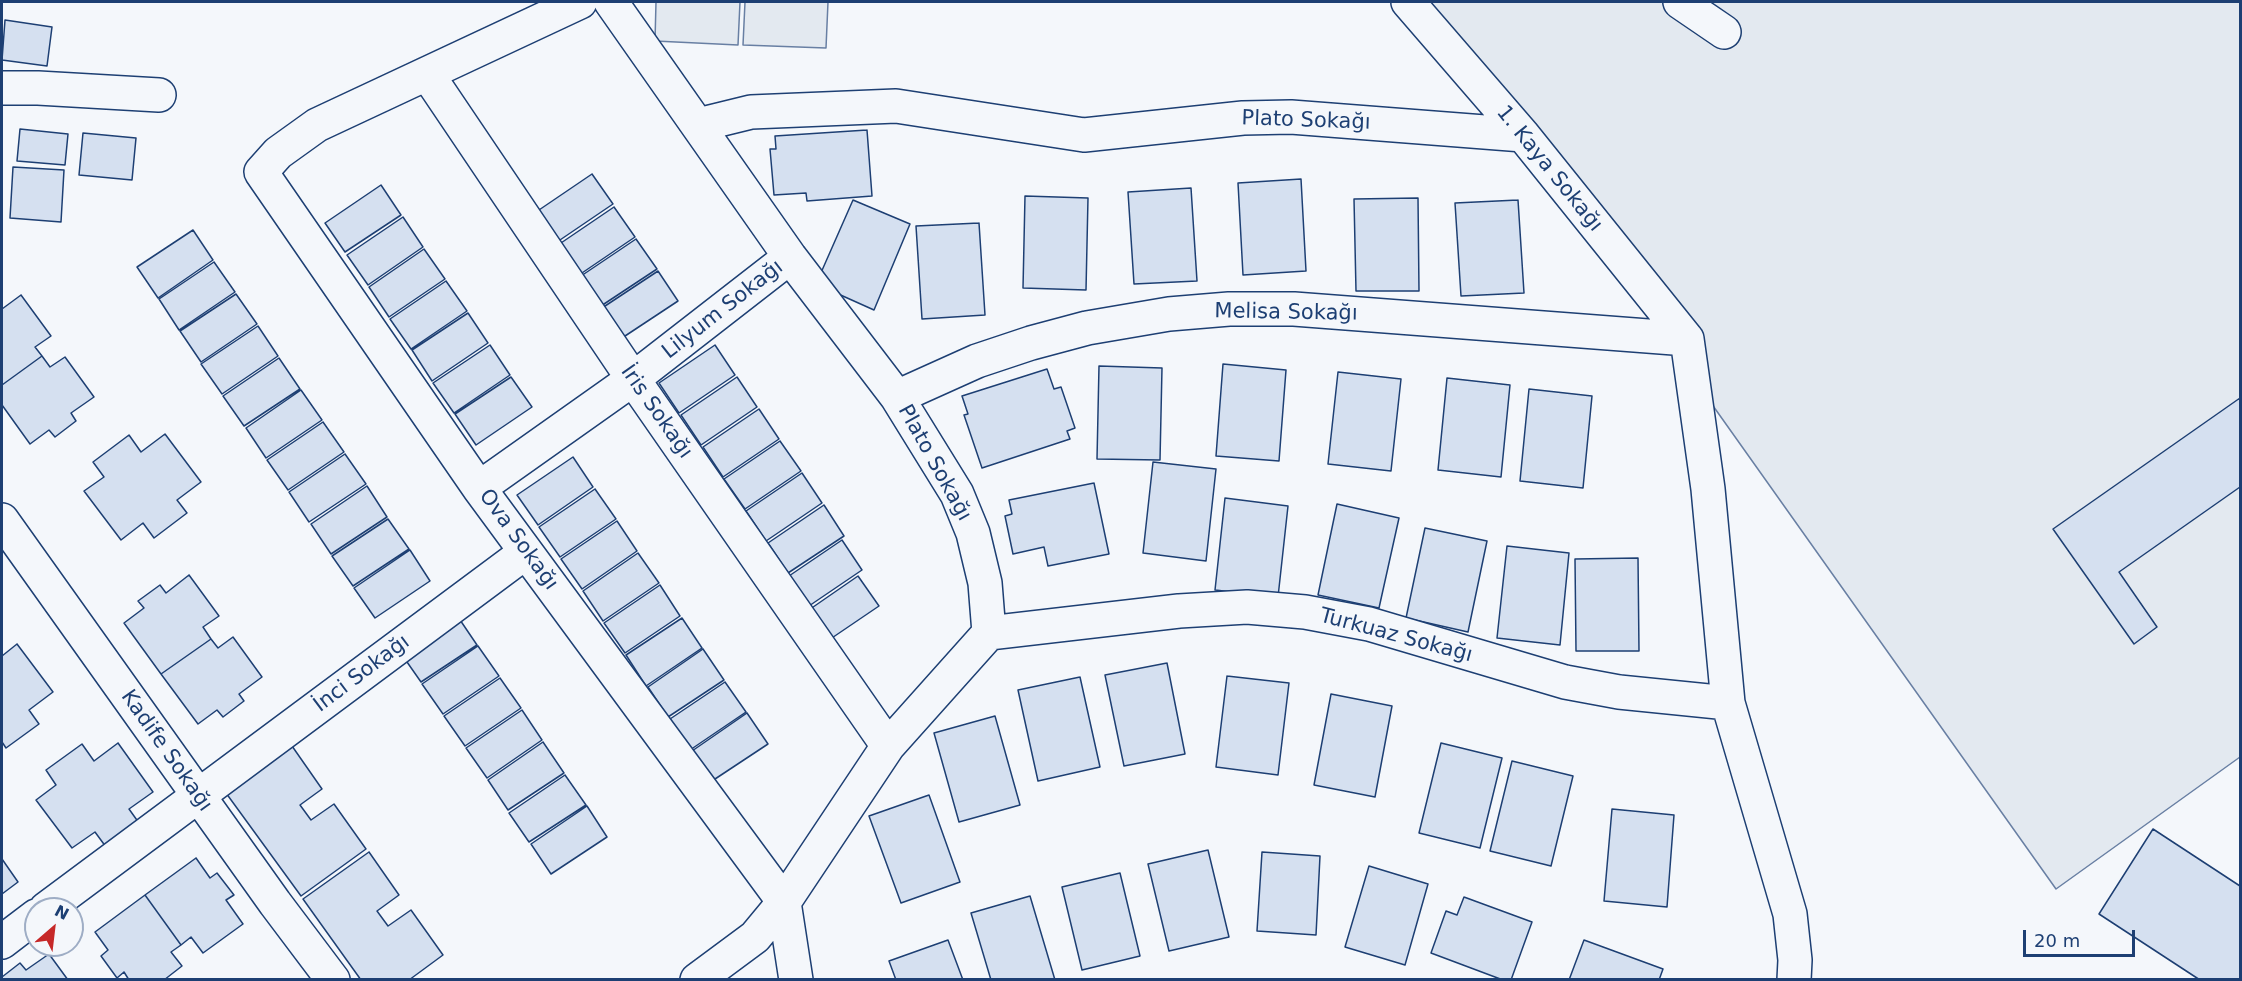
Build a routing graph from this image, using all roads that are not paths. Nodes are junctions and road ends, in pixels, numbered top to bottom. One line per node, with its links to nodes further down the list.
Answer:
1 (580, 2): 6 (street)
2 (611, 2): 9 (street, Plato Sokağı)
3 (1408, 2): 10 (street, 1. Kaya Sokağı)
4 (1680, 2): 5 (street)
5 (1724, 32)
6 (428, 75): 13 (street, İris Sokağı); 15 (street, Ova Sokağı)
7 (2, 88): 8 (street)
8 (159, 95)
9 (698, 125): 10 (street, Plato Sokağı); 11 (street, Plato Sokağı)
10 (1523, 135): 12 (street, 1. Kaya Sokağı)
11 (790, 257): 13 (street, Lilyum Sokağı); 14 (street, Plato Sokağı)
12 (1687, 339): 14 (street, Melisa Sokağı); 19 (street)
13 (633, 379): 15 (street, Lilyum Sokağı); 20 (street, İris Sokağı)
14 (897, 397): 18 (street, Plato Sokağı)
15 (479, 488): 17 (street, Ova Sokağı)
16 (2, 519): 21 (street, Kadife Sokağı)
17 (526, 552): 21 (street, İnci Sokağı); 23 (street, Ova Sokağı)
18 (989, 633): 19 (street, Turkuaz Sokağı); 20 (street)
19 (1728, 703): 29 (street)
20 (888, 746): 23 (street)
21 (198, 795): 22 (street, İnci Sokağı); 26 (street, Kadife Sokağı)
22 (62, 897)
23 (784, 902): 27 (street); 28 (street)
24 (24, 925): 25 (street)
25 (2, 942)
26 (333, 980)
27 (697, 980)
28 (796, 980)
29 (1794, 980)

